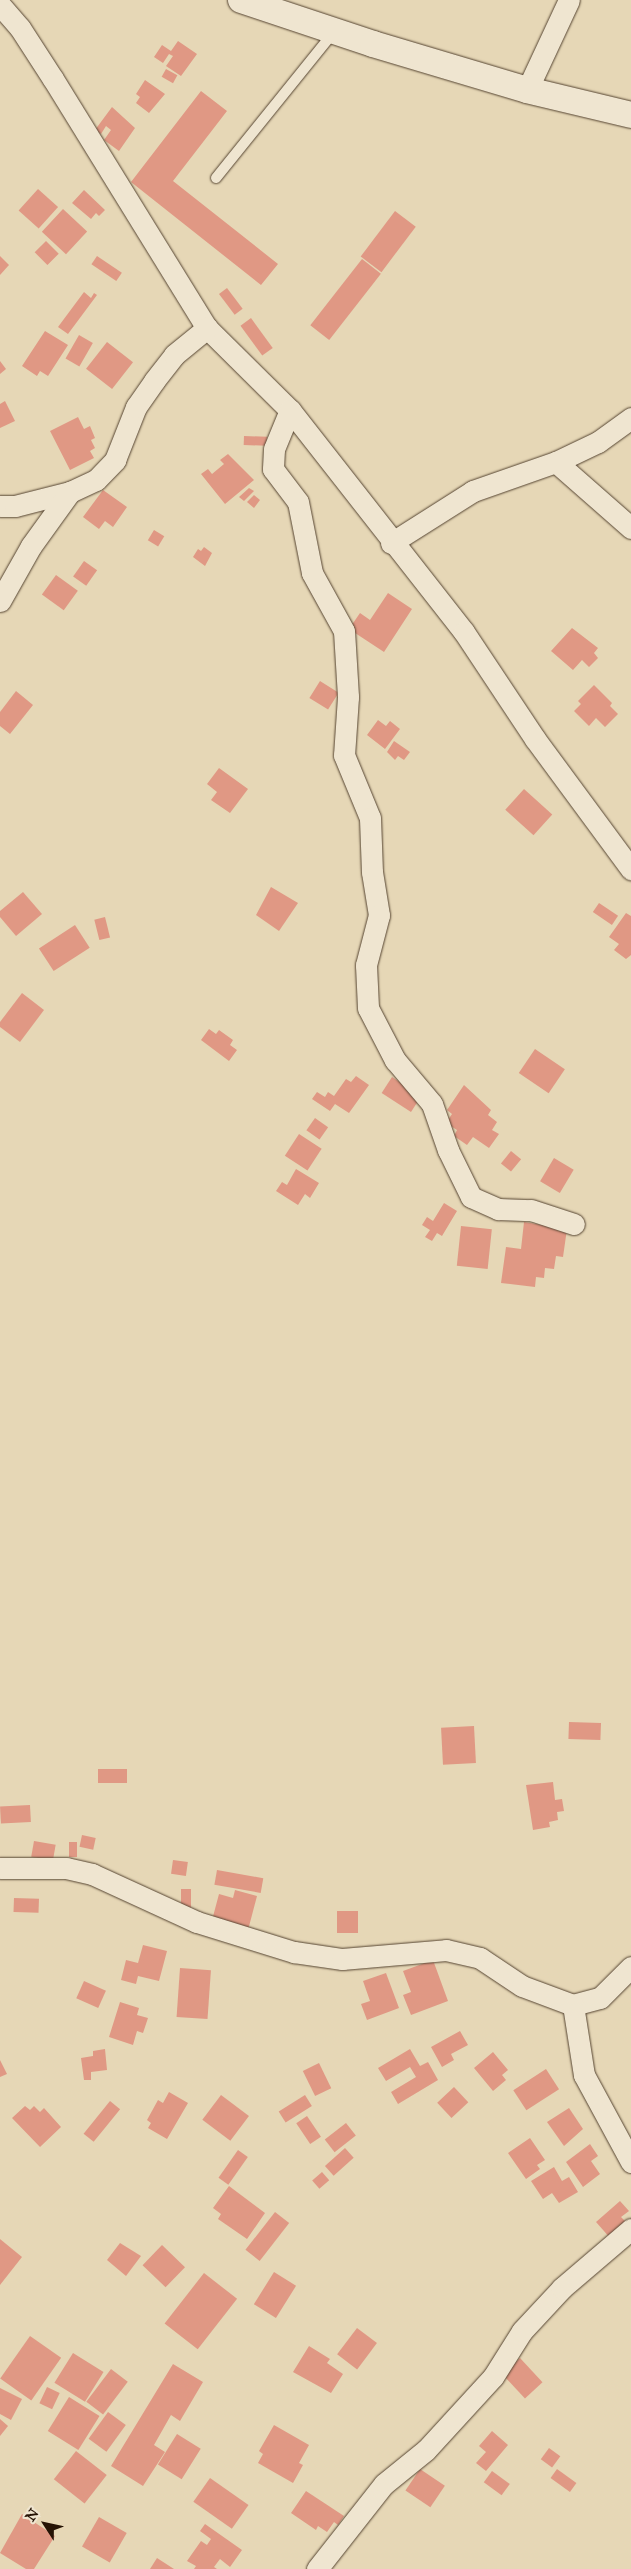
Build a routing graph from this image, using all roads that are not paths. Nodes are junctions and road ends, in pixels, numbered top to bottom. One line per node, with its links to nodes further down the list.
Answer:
1 (241, 0): 4 (street)
2 (569, 0): 5 (street)
3 (0, 5): 8 (street)
4 (336, 30): 5 (street); 7 (lane)
5 (527, 90): 6 (street)
6 (631, 115)
7 (216, 178)
8 (207, 328): 9 (street); 12 (street)
9 (290, 410): 15 (street); 18 (street)
10 (631, 418): 11 (street)
11 (556, 462): 14 (street); 15 (street)
12 (70, 492): 13 (street); 16 (street)
13 (0, 506)
14 (631, 528)
15 (391, 543): 17 (street)
16 (0, 602)
17 (631, 869)
18 (574, 1224)
19 (0, 1868): 21 (street)
20 (631, 1967): 21 (street)
21 (573, 2005): 22 (street)
22 (631, 2162)
23 (631, 2229): 24 (street)
24 (317, 2569)

